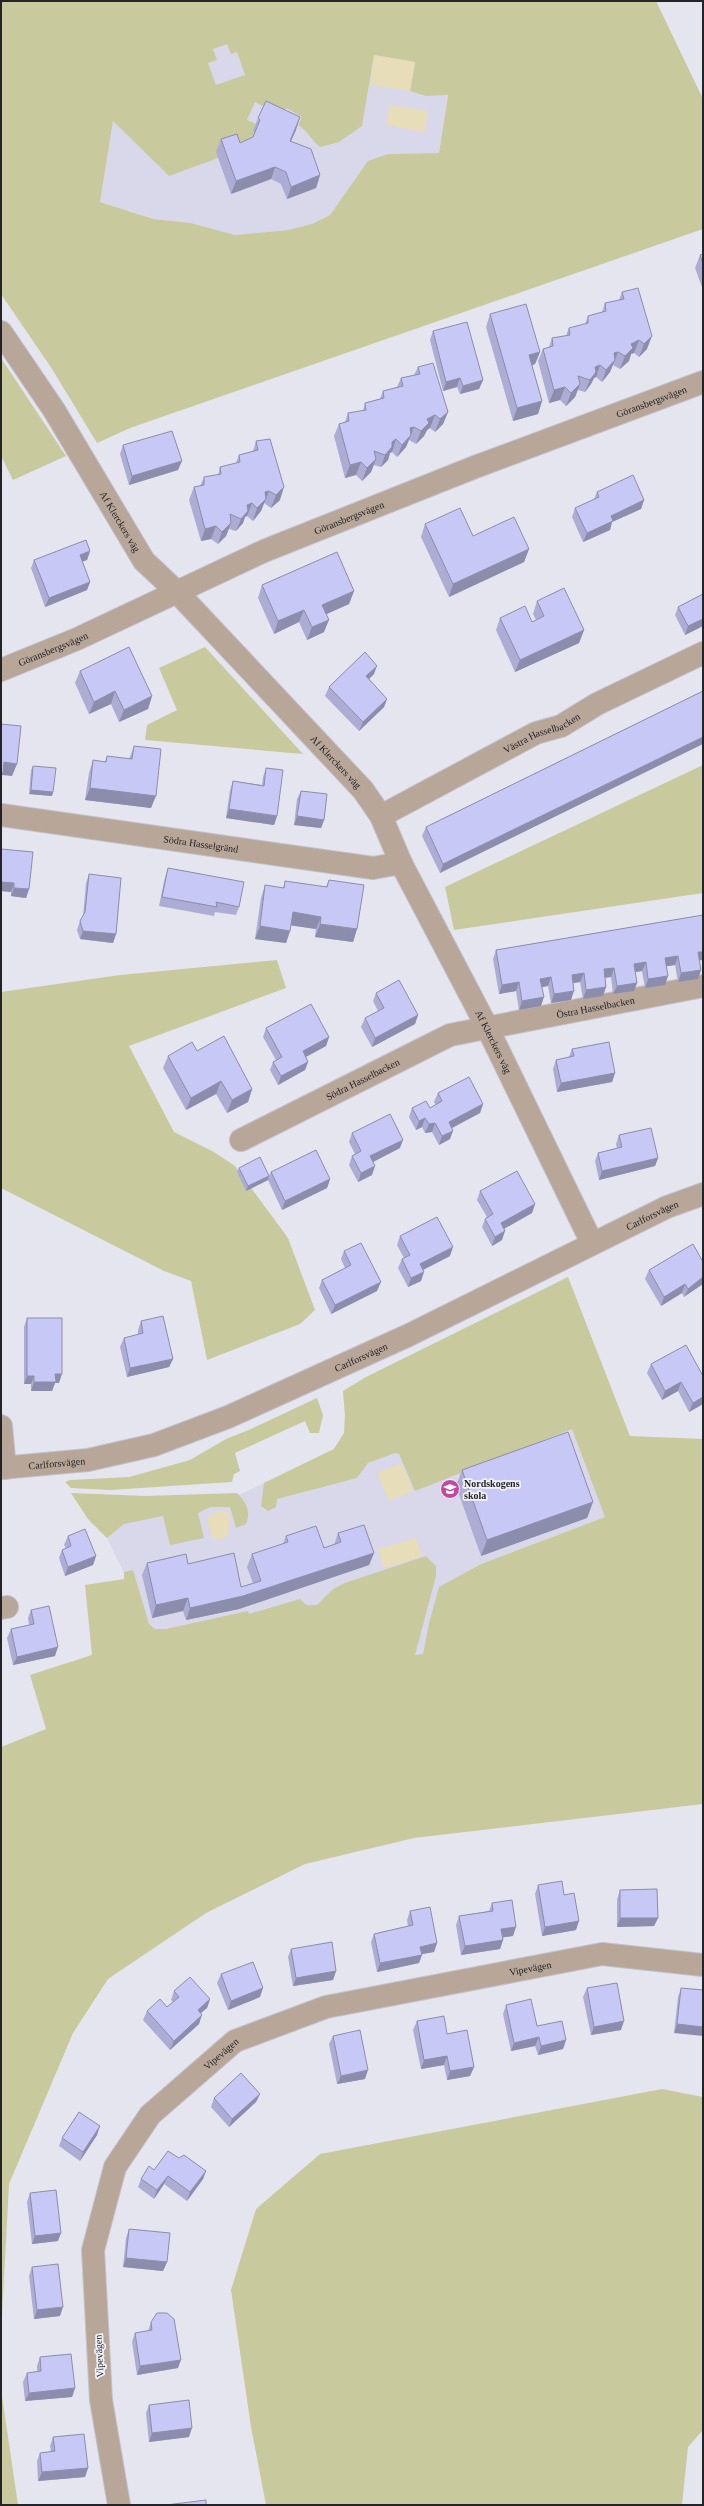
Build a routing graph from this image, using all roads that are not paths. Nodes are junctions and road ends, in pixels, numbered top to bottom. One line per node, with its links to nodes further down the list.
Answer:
1 (1, 332): 3 (street, Af Klerckers väg)
2 (703, 382): 3 (street, Göransbergsvägen)
3 (177, 592): 5 (street, Göransbergsvägen); 7 (street, Af Klerckers väg)
4 (703, 653): 7 (street, Västra Hasselbacken)
5 (1, 670)
6 (1, 815): 8 (street, Södra Hasselgränd)
7 (381, 816): 8 (street, Af Klerckers väg)
8 (401, 863): 10 (street, Af Klerckers väg)
9 (703, 986): 10 (street, Östra Hasselbacken)
10 (488, 1027): 11 (street, Södra Hasselbacken); 13 (street, Af Klerckers väg)
11 (241, 1140)
12 (703, 1194): 13 (street, Carlforsvägen)
13 (592, 1242): 15 (street, Carlforsvägen)
14 (1, 1426): 15 (street)
15 (3, 1468)
16 (703, 1965): 17 (street, Vipevägen)
17 (119, 2505)

